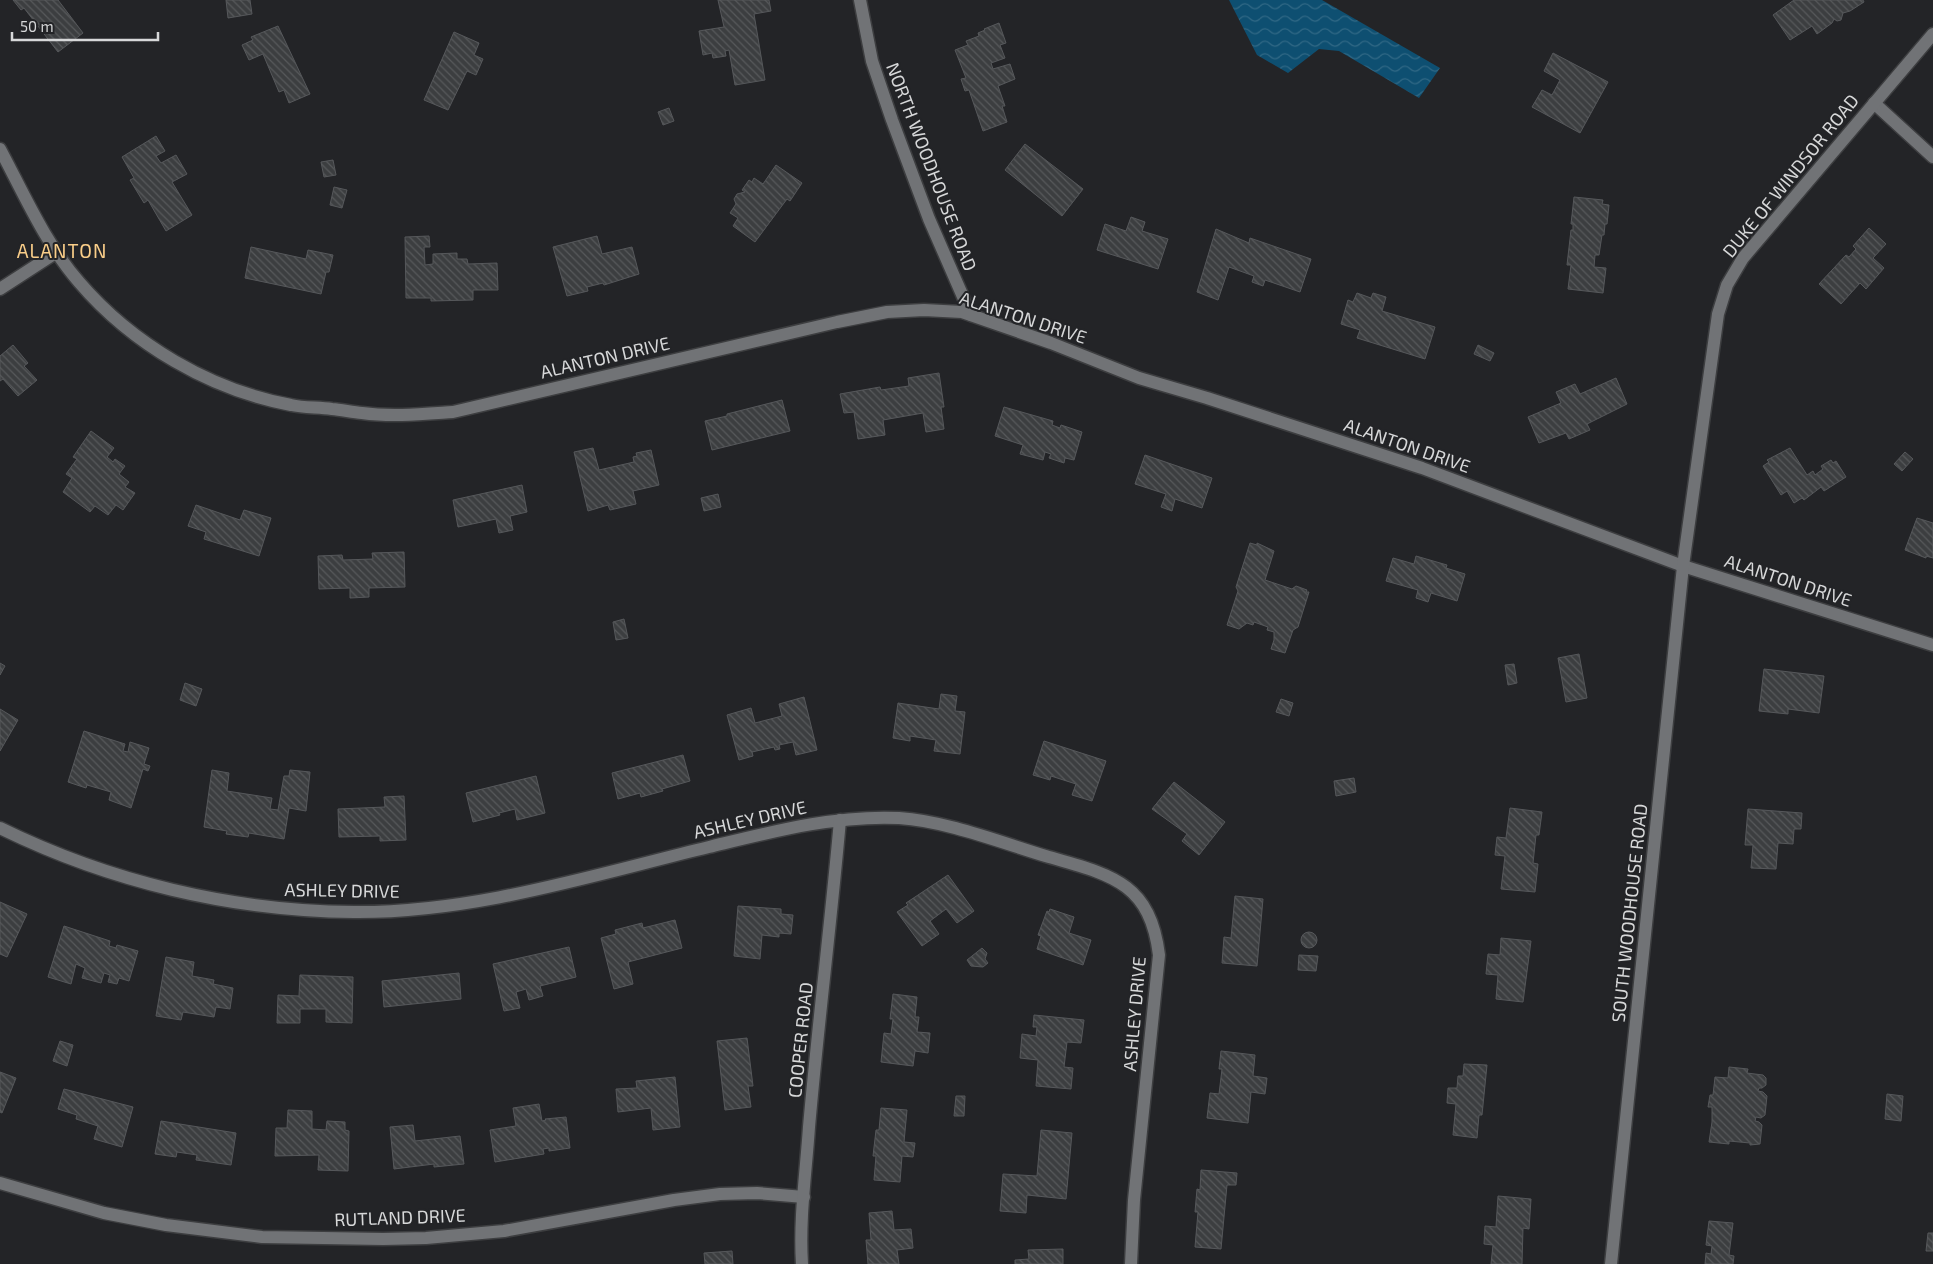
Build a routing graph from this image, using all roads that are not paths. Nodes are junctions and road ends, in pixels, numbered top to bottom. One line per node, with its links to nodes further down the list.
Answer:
1 (860, 0): 8 (street, NORTH WOODHOUSE ROAD)
2 (1933, 34): 3 (street, DUKE OF WINDSOR ROAD)
3 (1874, 103): 5 (street); 9 (street, DUKE OF WINDSOR ROAD)
4 (0, 149): 6 (street, ALANTON DRIVE)
5 (1933, 157)
6 (57, 252): 7 (street); 8 (street, ALANTON DRIVE)
7 (0, 289)
8 (971, 315): 9 (street, ALANTON DRIVE)
9 (1683, 566): 10 (street, ALANTON DRIVE); 17 (street, SOUTH WOODHOUSE ROAD)
10 (1933, 646)
11 (840, 820): 12 (street, ASHLEY DRIVE); 14 (street, COOPER ROAD); 16 (street, ASHLEY DRIVE)
12 (0, 828)
13 (0, 1183): 14 (street, RUTLAND DRIVE)
14 (804, 1197): 15 (street, COOPER ROAD)
15 (802, 1264)
16 (1131, 1264)
17 (1611, 1264)

